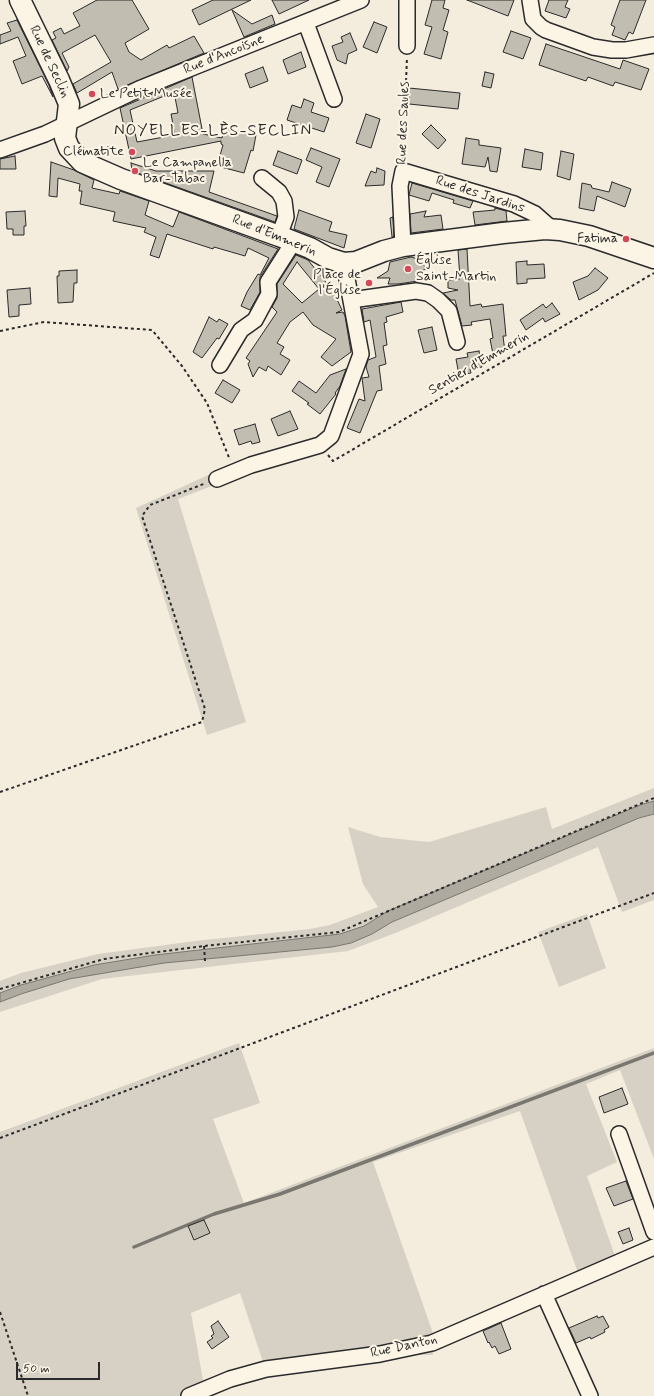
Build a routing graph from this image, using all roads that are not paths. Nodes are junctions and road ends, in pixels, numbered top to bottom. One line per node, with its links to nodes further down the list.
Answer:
1 (20, 0): 9 (main road, Rue de Seclin)
2 (361, 0): 5 (street, Rue d'Ancoisne)
3 (407, 0): 7 (street)
4 (530, 0): 6 (street)
5 (306, 22): 8 (street); 9 (street, Rue d'Ancoisne)
6 (654, 45)
7 (407, 46)
8 (334, 99)
9 (66, 125): 10 (street, Rue d'Ancoisne); 14 (main road, Rue d'Emmerin)
10 (0, 150)
11 (403, 171): 13 (street, Rue des Jardins); 15 (street, Rue des Saules)
12 (262, 178): 14 (street)
13 (552, 229): 15 (main road); 16 (main road)
14 (287, 239): 17 (main road, Rue d'Emmerin); 20 (street)
15 (403, 246): 17 (main road)
16 (654, 258)
17 (344, 263): 18 (street)
18 (351, 300): 19 (street); 21 (street)
19 (457, 342)
20 (220, 365)
21 (217, 479)
22 (619, 1134): 23 (street)
23 (654, 1232)
24 (654, 1247): 25 (street, Rue Danton)
25 (544, 1294): 26 (street, Rue Danton); 27 (street)
26 (189, 1396)
27 (590, 1396)

